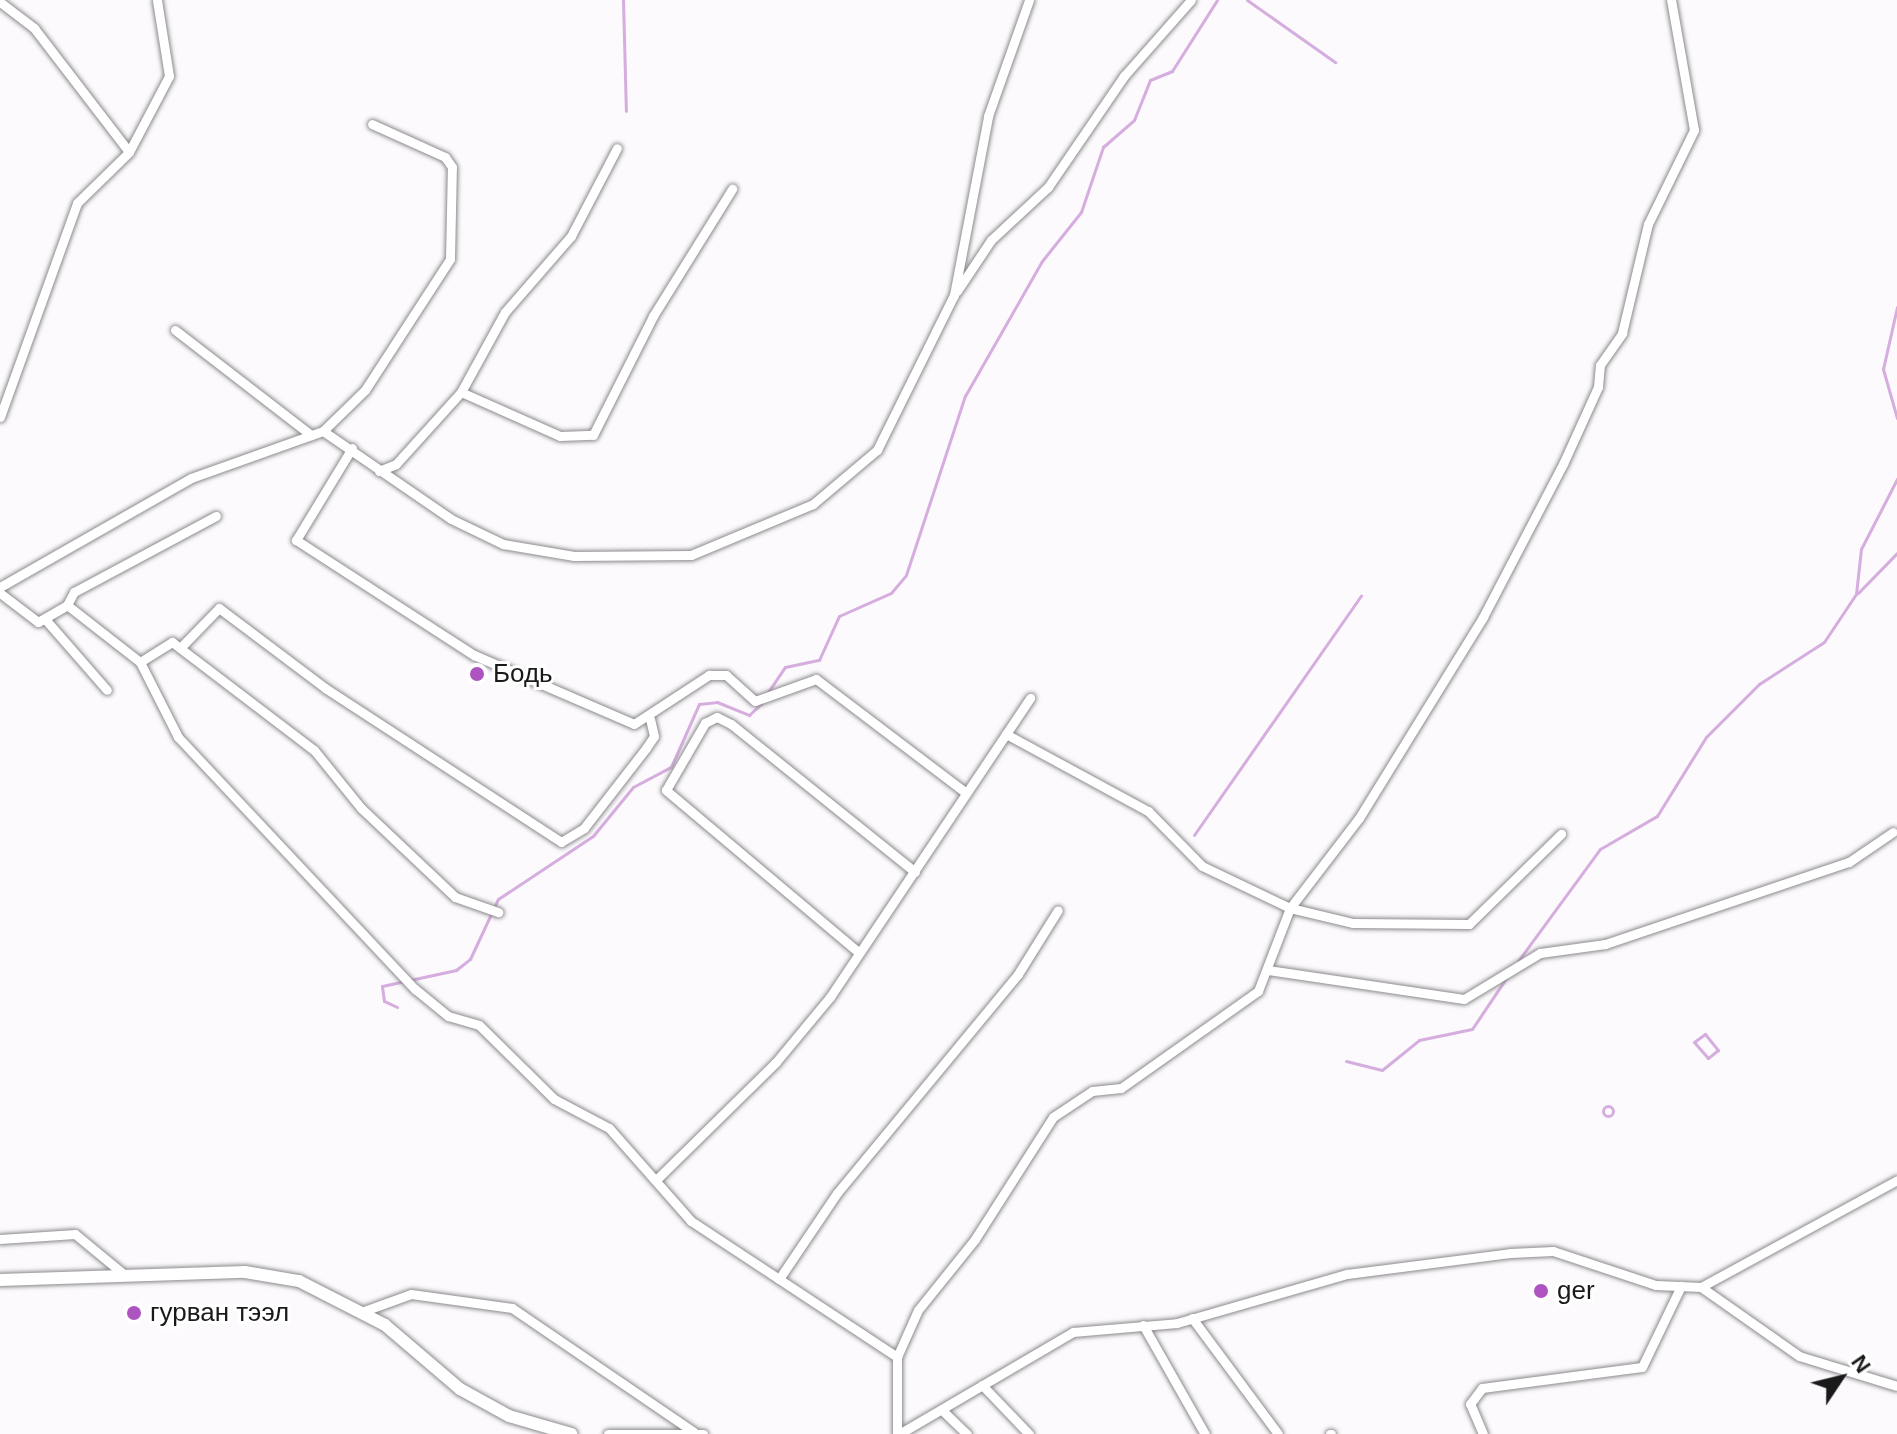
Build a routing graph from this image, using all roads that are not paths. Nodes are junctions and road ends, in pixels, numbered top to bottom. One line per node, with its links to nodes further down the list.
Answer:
1 (157, 0): 8 (street)
2 (1029, 0): 10 (street)
3 (1191, 0): 10 (street)
4 (1671, 0): 32 (street)
5 (0, 2): 8 (street)
6 (372, 124): 14 (street)
7 (617, 148): 12 (street)
8 (129, 152): 13 (street)
9 (732, 189): 12 (street)
10 (954, 295): 17 (street)
11 (175, 330): 15 (street)
12 (461, 392): 17 (street)
13 (0, 417)
14 (323, 431): 15 (street); 16 (street)
15 (311, 435): 19 (street)
16 (352, 448): 17 (street); 26 (street)
17 (379, 471)
18 (216, 516): 20 (street)
19 (0, 590): 21 (street)
20 (67, 605): 21 (street); 23 (street)
21 (45, 619): 24 (street)
22 (180, 648): 23 (street); 26 (street); 34 (street)
23 (140, 662): 37 (street)
24 (107, 690)
25 (1030, 698): 27 (street)
26 (650, 719): 28 (street)
27 (1006, 734): 28 (street); 32 (street)
28 (966, 793): 31 (street)
29 (1893, 832): 36 (street)
30 (1561, 834): 32 (street)
31 (915, 872): 35 (street); 35 (street)
32 (1290, 908): 36 (street)
33 (1058, 910): 41 (street)
34 (498, 912)
35 (857, 951): 37 (street)
36 (1268, 970): 48 (street)
37 (657, 1179): 41 (street)
38 (1897, 1180): 44 (street)
39 (0, 1239): 40 (street)
40 (126, 1276): 42 (main road); 45 (main road)
41 (779, 1279): 48 (street)
42 (0, 1280)
43 (1681, 1286): 44 (street); 46 (street); 60 (street)
44 (1701, 1287): 50 (street)
45 (364, 1311): 52 (street); 53 (main road)
46 (1192, 1318): 47 (street); 59 (street)
47 (1143, 1325): 49 (street); 58 (street)
48 (897, 1357): 55 (street)
49 (982, 1385): 51 (street); 57 (street)
50 (1897, 1386)
51 (944, 1412): 55 (street); 56 (street)
52 (698, 1433): 54 (street)
53 (571, 1434)
54 (608, 1434)
55 (898, 1434)
56 (967, 1434)
57 (1029, 1434)
58 (1205, 1434)
59 (1278, 1434)
60 (1483, 1434)

